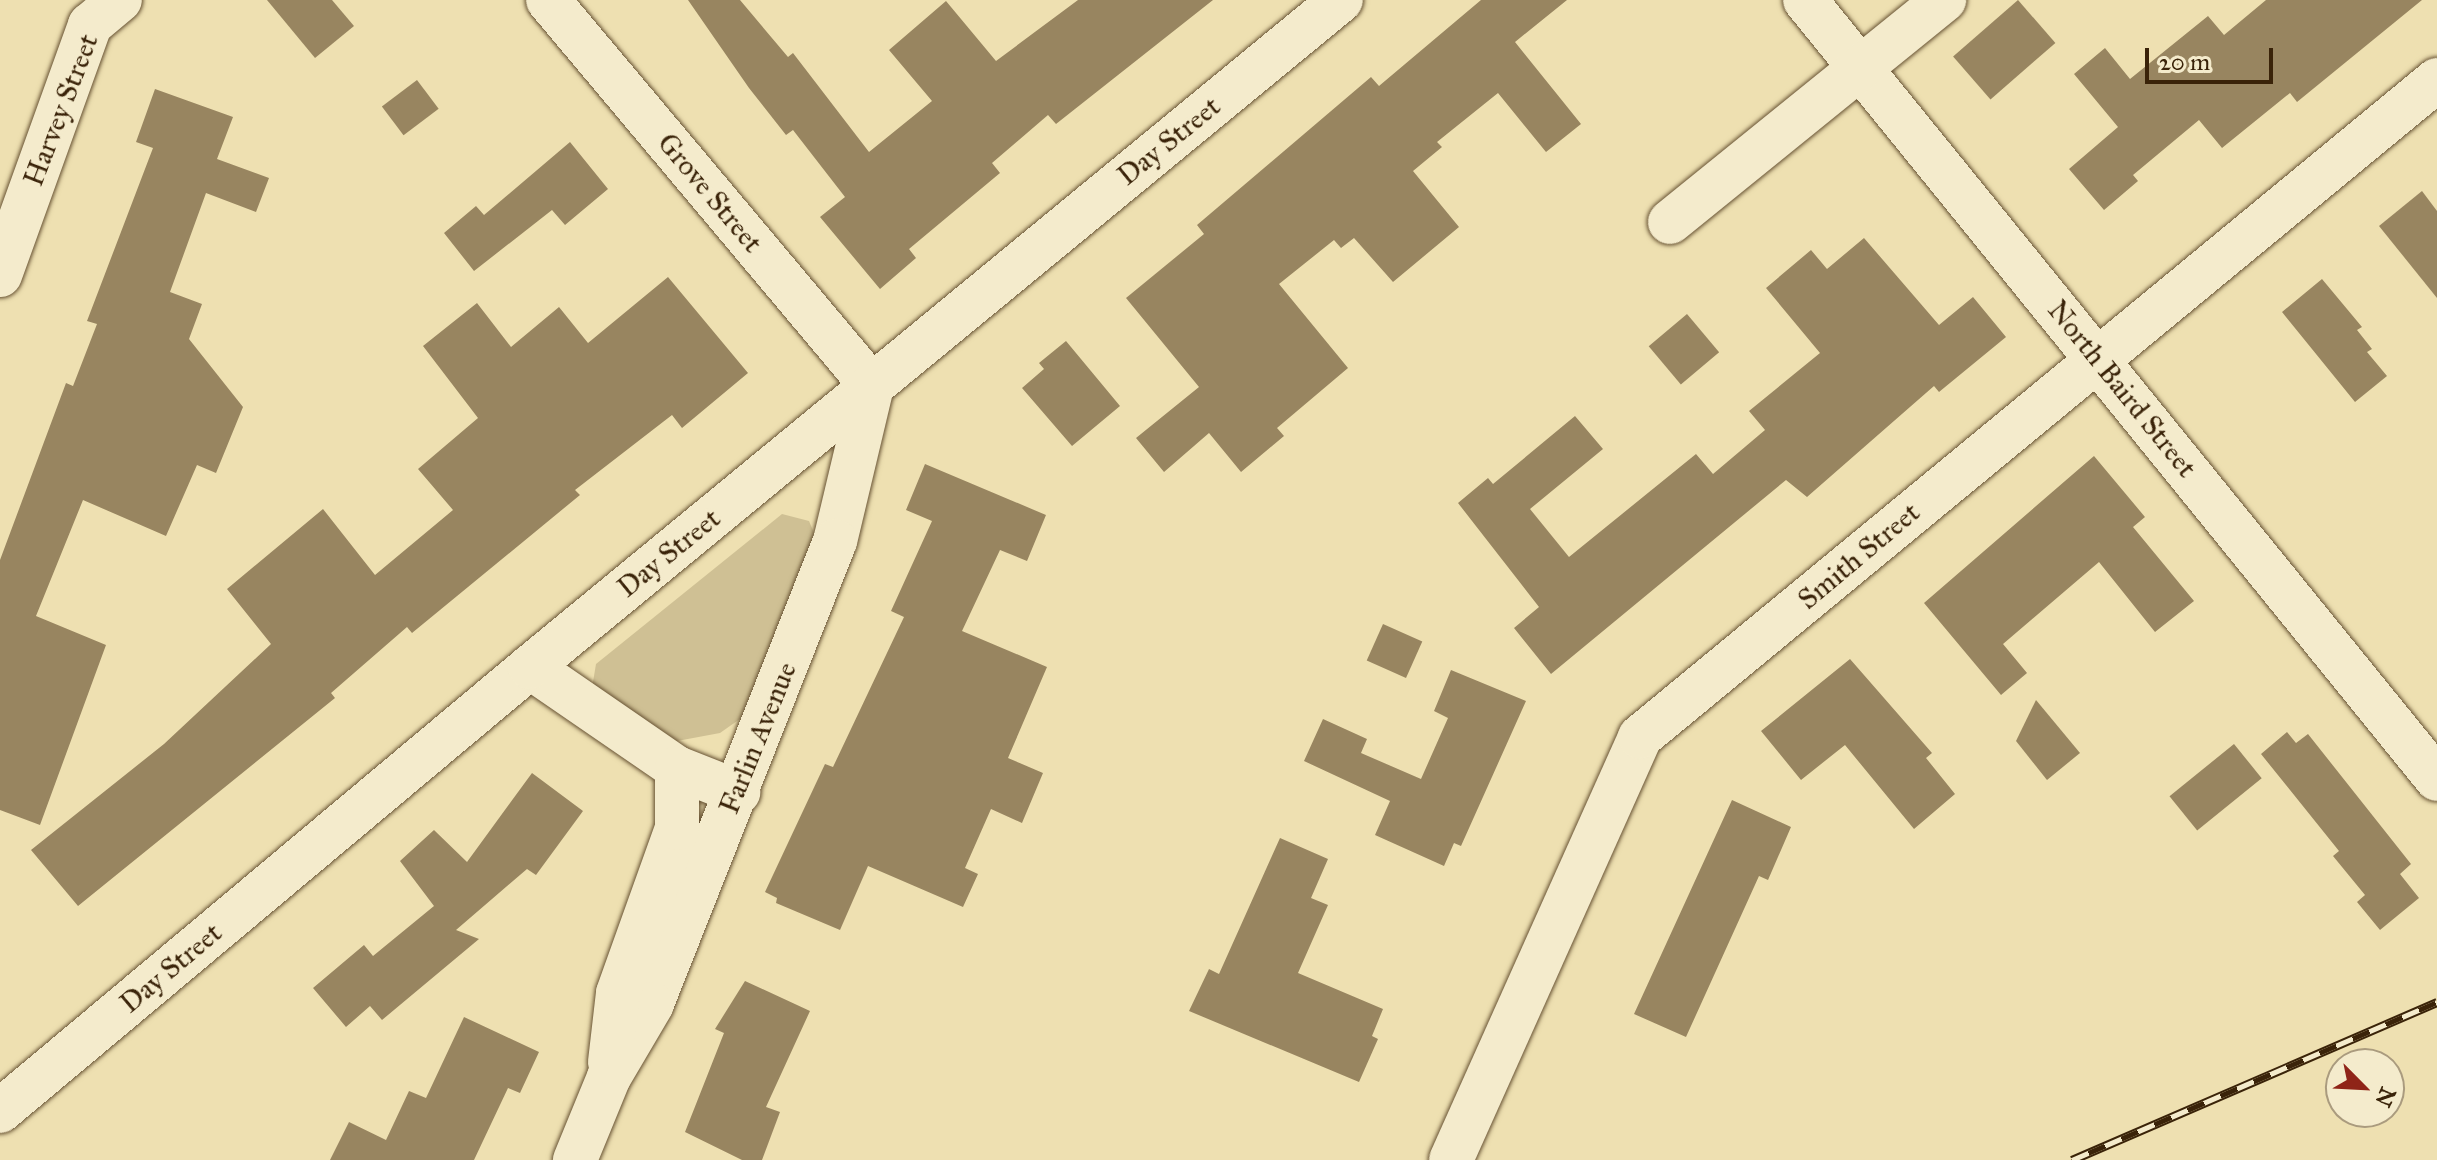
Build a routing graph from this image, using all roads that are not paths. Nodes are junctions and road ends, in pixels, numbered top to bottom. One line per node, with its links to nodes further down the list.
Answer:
1 (120, 0): 9 (street, Harvey Street)
2 (548, 0): 11 (street, Grove Street)
3 (1341, 0): 11 (street, Day Street)
4 (1805, 0): 6 (street, North Baird Street)
5 (1944, 0): 6 (street)
6 (1861, 69): 8 (street); 10 (street, North Baird Street)
7 (2437, 80): 10 (street, Smith Street)
8 (1670, 222)
9 (0, 275)
10 (2098, 358): 14 (street, North Baird Street); 19 (street, Smith Street)
11 (872, 386): 12 (street, Day Street); 15 (street, Farlin Avenue)
12 (530, 667): 13 (street); 17 (street, Day Street)
13 (677, 768): 15 (street); 16 (street, Farlin Avenue)
14 (2437, 779)
15 (738, 792): 16 (street, Farlin Avenue)
16 (609, 1077): 18 (street, Farlin Avenue)
17 (0, 1111)
18 (575, 1160)
19 (1451, 1160)

